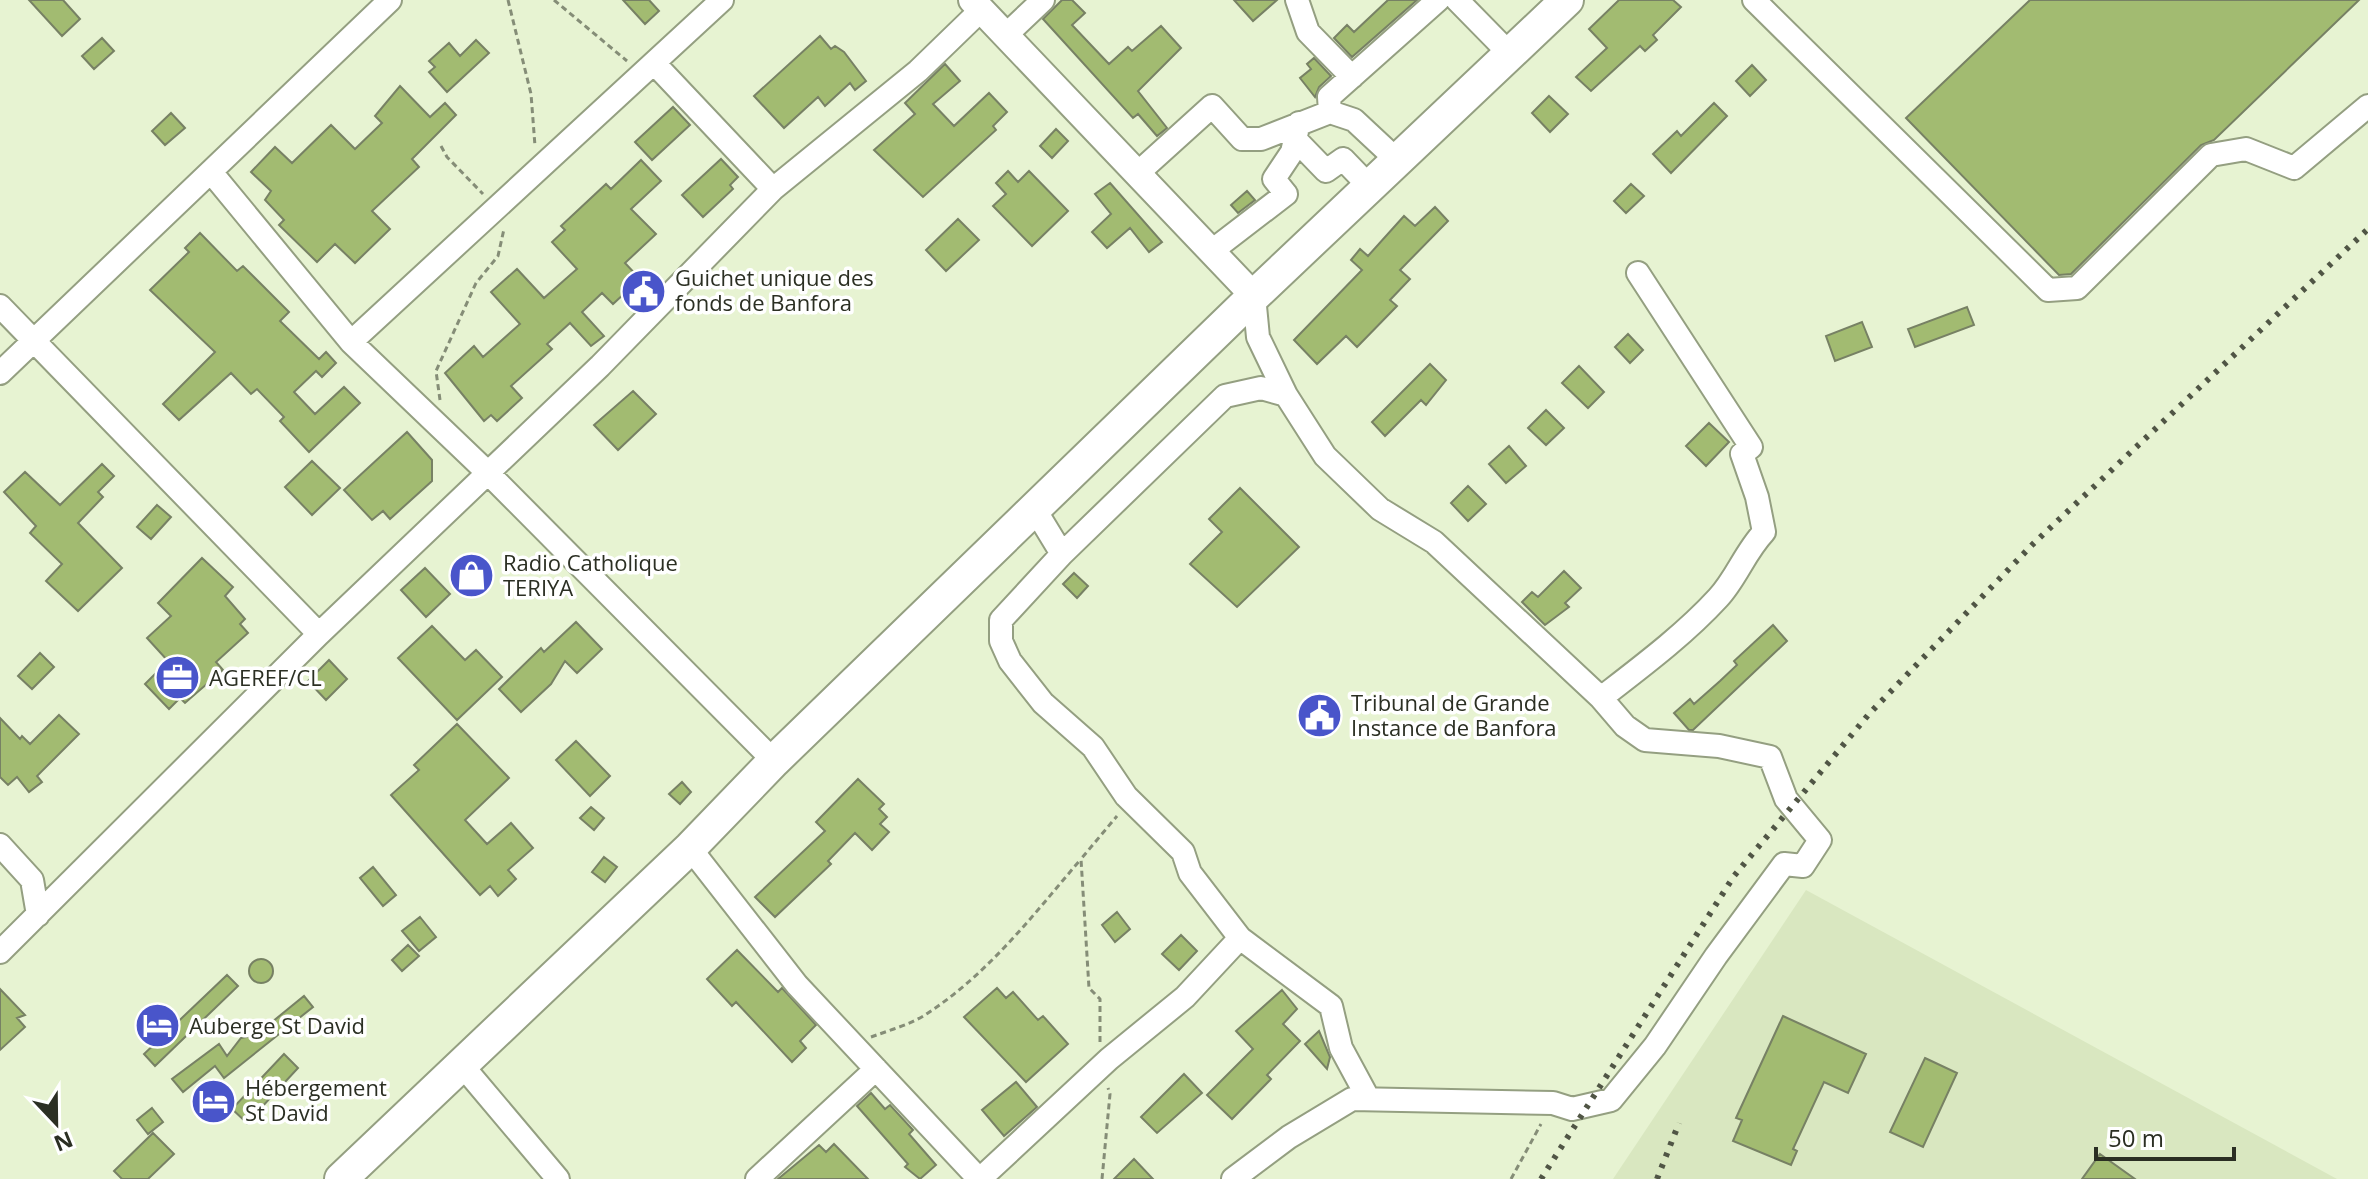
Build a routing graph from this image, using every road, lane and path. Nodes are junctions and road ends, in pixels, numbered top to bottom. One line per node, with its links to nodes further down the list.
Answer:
1 (390, 0): 21 (street)
2 (508, 0): 23 (path)
3 (554, 0): 14 (path)
4 (722, 0): 14 (street)
5 (1043, 0): 12 (street)
6 (1297, 0): 15 (street)
7 (1438, 0): 15 (street)
8 (1457, 0): 13 (street)
9 (1567, 0): 13 (highway)
10 (1754, 0): 16 (street)
11 (976, 5): 12 (main road); 25 (street)
12 (1007, 34): 22 (main road)
13 (1510, 54): 20 (highway)
14 (648, 69): 23 (street); 25 (street)
15 (1352, 77): 17 (street)
16 (2368, 106)
17 (1330, 112): 18 (street); 20 (street)
18 (1297, 131): 22 (street); 24 (street); 27 (street)
19 (441, 146): 26 (path)
20 (1399, 162): 24 (highway)
21 (211, 172): 31 (street); 32 (street)
22 (1139, 172): 27 (main road)
23 (534, 174): 26 (street)
24 (1371, 188): 29 (highway)
25 (773, 189): 36 (street)
26 (502, 202): 32 (street); 35 (path)
27 (1213, 250): 29 (main road)
28 (1638, 273): 40 (street)
29 (1254, 296): 34 (street); 37 (highway)
30 (0, 306): 31 (street)
31 (33, 340): 33 (street); 39 (street)
32 (351, 342): 35 (street)
33 (0, 373)
34 (1286, 395): 38 (street); 40 (street)
35 (436, 423): 36 (street)
36 (487, 472): 39 (street); 41 (street)
37 (1034, 508): 38 (street); 41 (highway)
38 (1062, 554): 42 (street)
39 (319, 634): 46 (street)
40 (1601, 698): 54 (street)
41 (774, 761): 44 (highway)
42 (1123, 792): 45 (path); 47 (street)
43 (0, 845): 46 (street)
44 (690, 848): 49 (street); 50 (highway)
45 (1081, 859): 49 (path); 51 (path)
46 (38, 915): 48 (street)
47 (1240, 938): 51 (street); 53 (street)
48 (0, 952)
49 (853, 1045): 52 (street)
50 (461, 1064): 55 (highway); 56 (street)
51 (1100, 1068): 58 (street); 59 (path)
52 (876, 1069): 57 (street); 58 (street)
53 (1368, 1098): 54 (street); 60 (street)
54 (1553, 1103): 61 (path)
55 (341, 1179)
56 (558, 1179)
57 (757, 1179)
58 (979, 1179)
59 (1102, 1179)
60 (1233, 1179)
61 (1511, 1179)

